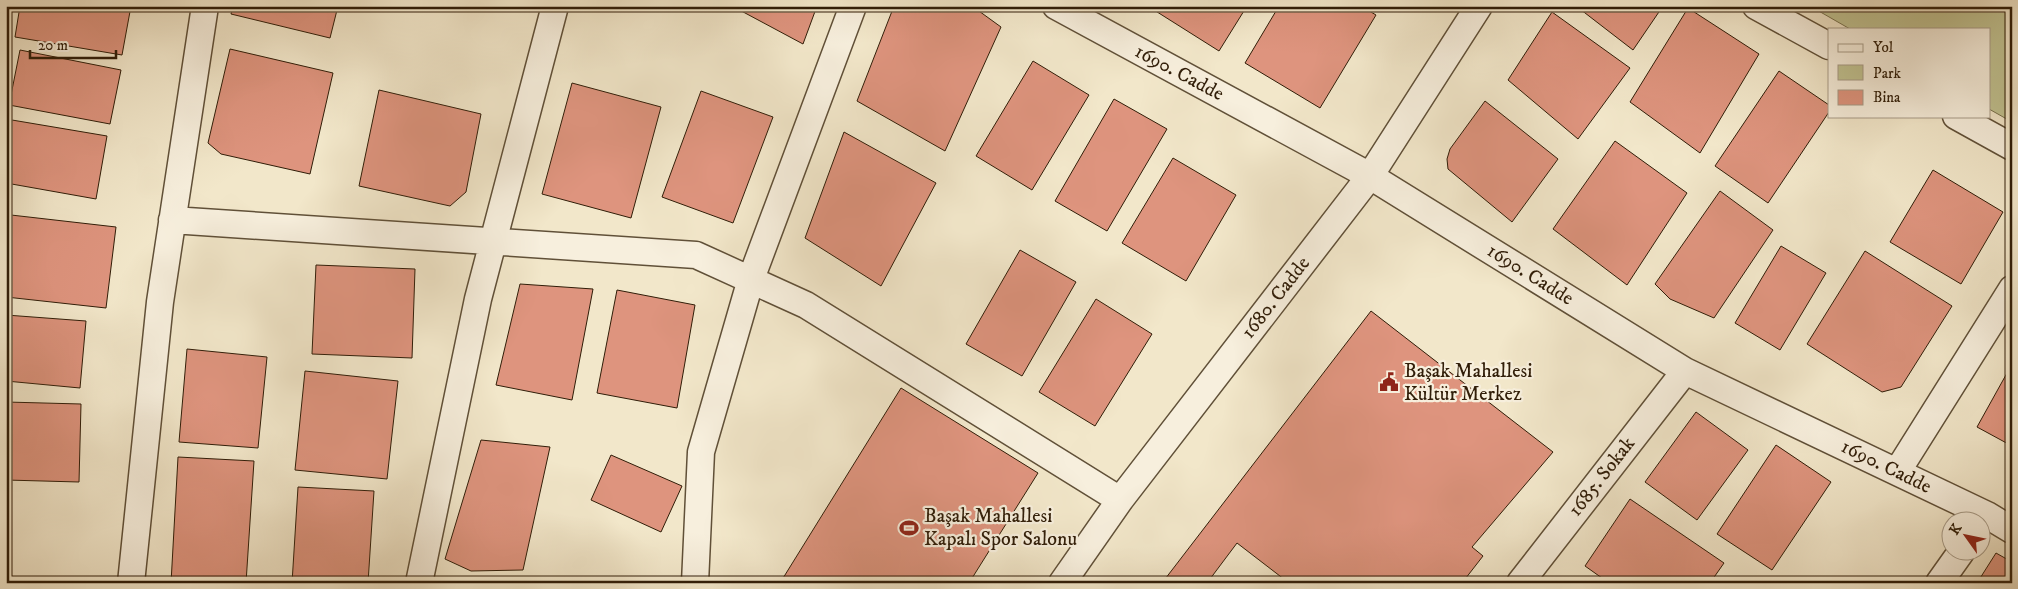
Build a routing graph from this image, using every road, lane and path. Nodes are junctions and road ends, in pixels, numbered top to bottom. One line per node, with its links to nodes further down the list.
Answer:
1 (205, 6): 11 (street)
2 (555, 6): 12 (street)
3 (853, 6): 13 (street)
4 (1056, 6): 10 (street, 1690. Cadde)
5 (1479, 6): 10 (street, 1680. Cadde)
6 (1756, 6): 7 (street)
7 (1828, 45)
8 (1960, 118): 9 (street)
9 (2012, 147)
10 (1370, 176): 15 (street, 1690. Cadde); 17 (street, 1680. Cadde)
11 (172, 220): 12 (street); 22 (street)
12 (493, 241): 13 (street); 23 (street)
13 (751, 279): 17 (street); 24 (street)
14 (2012, 289): 16 (street)
15 (1684, 371): 16 (street, 1690. Cadde); 26 (street, 1685. Sokak)
16 (1897, 472): 18 (street, 1690. Cadde)
17 (1120, 500): 25 (street, 1680. Cadde)
18 (1970, 512)
19 (1990, 522): 20 (street, 1690. Cadde)
20 (2012, 530)
21 (1954, 562): 27 (street)
22 (131, 583)
23 (419, 583)
24 (695, 583)
25 (1062, 583)
26 (1520, 583)
27 (1939, 583)

